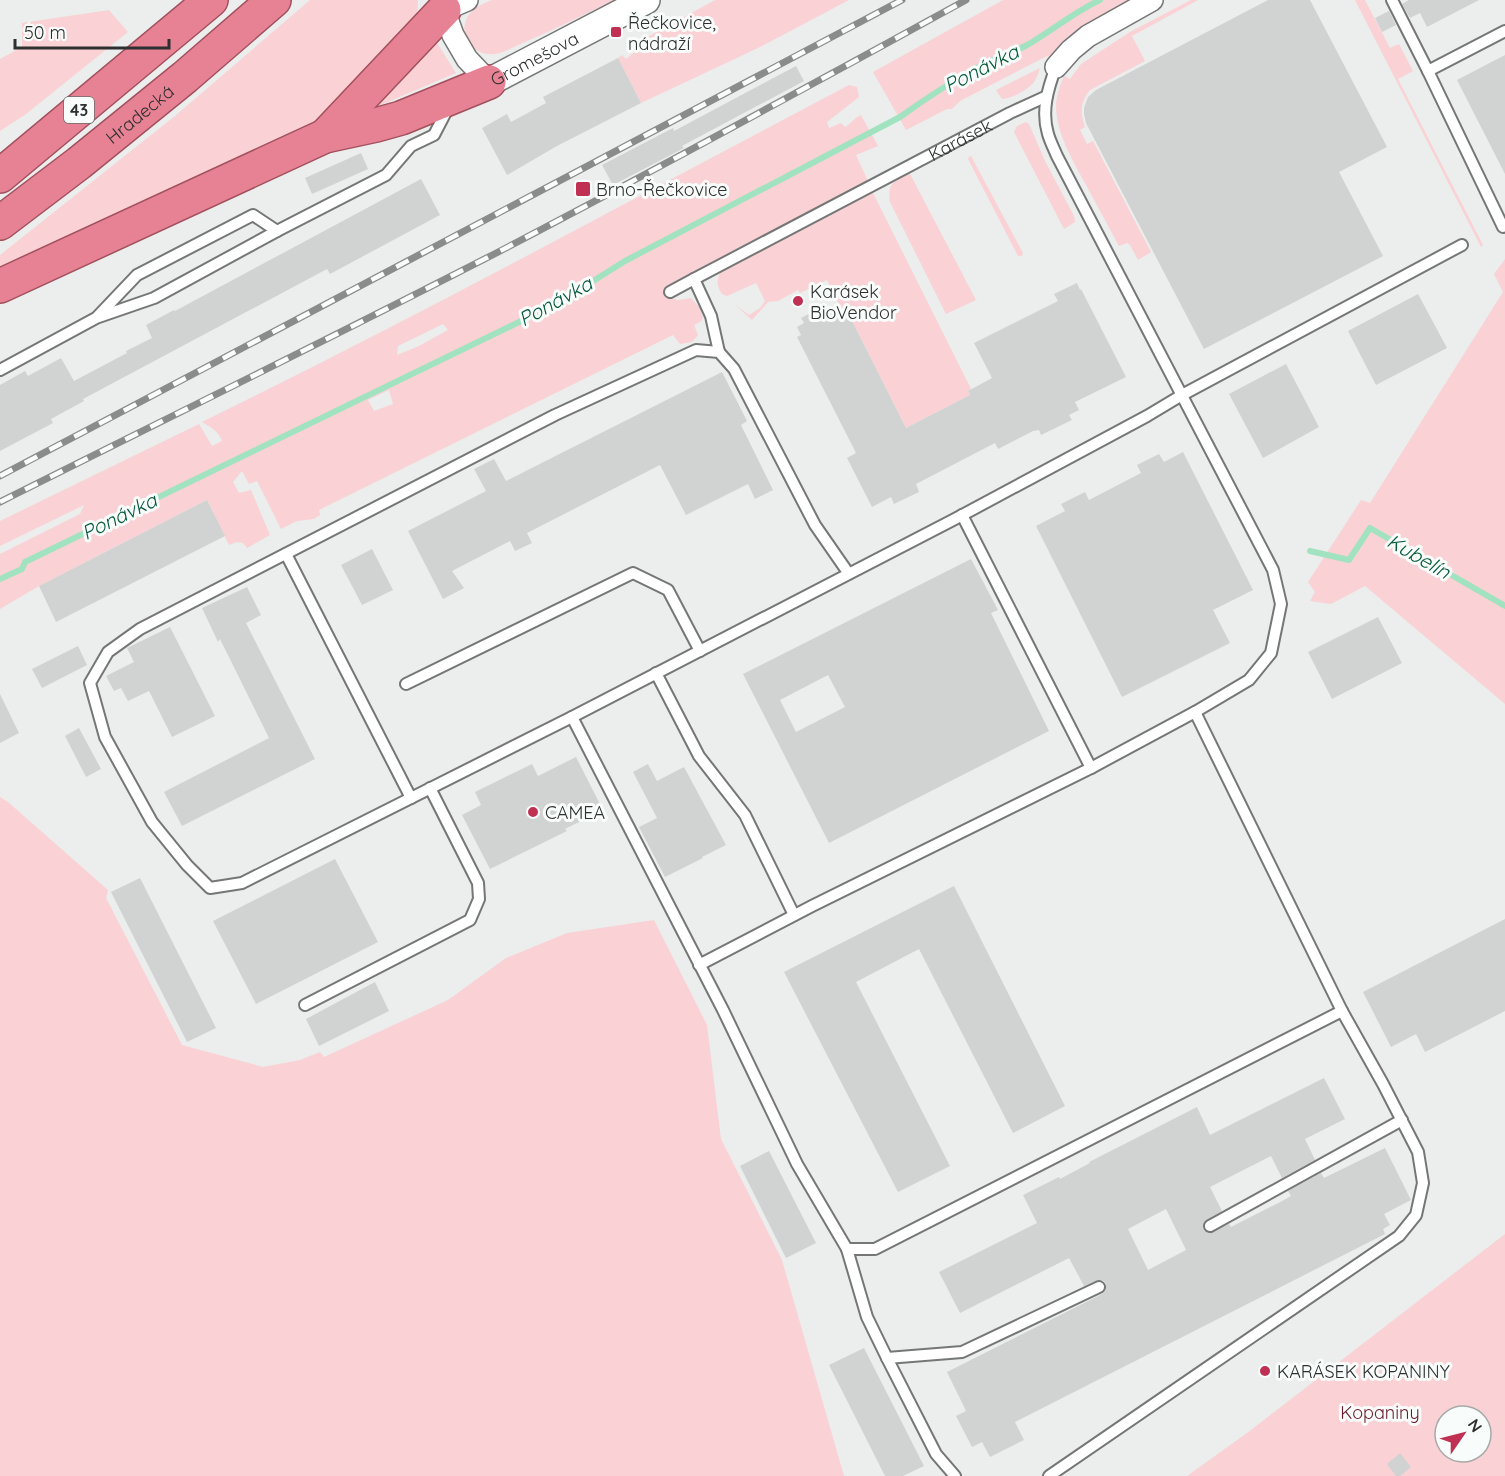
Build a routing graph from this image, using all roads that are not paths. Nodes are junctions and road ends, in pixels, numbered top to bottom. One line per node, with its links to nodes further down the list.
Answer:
1 (211, 0): 14 (highway, 43)
2 (274, 0): 15 (highway, Hradecká / 43)
3 (645, 0): 10 (street, Gromešova)
4 (1152, 0): 8 (street)
5 (1392, 0): 9 (lane)
6 (450, 3): 10 (street, Gromešova); 13 (highway)
7 (1505, 31): 9 (lane)
8 (1056, 67): 11 (lane)
9 (1428, 71): 16 (lane)
10 (489, 82): 12 (highway)
11 (1047, 96): 19 (lane, Karásek); 25 (lane)
12 (453, 97): 13 (highway); 17 (lane)
13 (325, 136): 20 (highway)
14 (0, 176)
15 (0, 223)
16 (1505, 226)
17 (278, 231): 22 (lane); 22 (lane)
18 (1462, 245): 25 (lane)
19 (694, 279): 21 (lane, Karásek); 23 (lane)
20 (0, 286)
21 (670, 291)
22 (96, 318): 24 (lane)
23 (719, 352): 27 (lane); 28 (lane)
24 (0, 370)
25 (1182, 395): 26 (lane); 32 (lane)
26 (962, 515): 28 (lane); 34 (lane)
27 (286, 554): 36 (lane); 36 (lane)
28 (849, 574): 29 (lane)
29 (700, 651): 30 (lane); 31 (lane)
30 (656, 673): 33 (lane); 37 (lane)
31 (406, 684)
32 (1195, 712): 34 (lane); 40 (lane)
33 (572, 717): 35 (lane); 38 (lane)
34 (1091, 768): 37 (lane)
35 (430, 788): 36 (lane); 39 (lane)
36 (411, 798)
37 (794, 915): 38 (lane)
38 (699, 965): 43 (lane)
39 (305, 1005)
40 (1342, 1011): 41 (lane); 43 (lane)
41 (1402, 1120): 42 (lane); 47 (lane)
42 (1210, 1226)
43 (848, 1249): 45 (lane)
44 (1099, 1287): 45 (lane)
45 (887, 1358): 46 (lane)
46 (955, 1476)
47 (1049, 1476)

